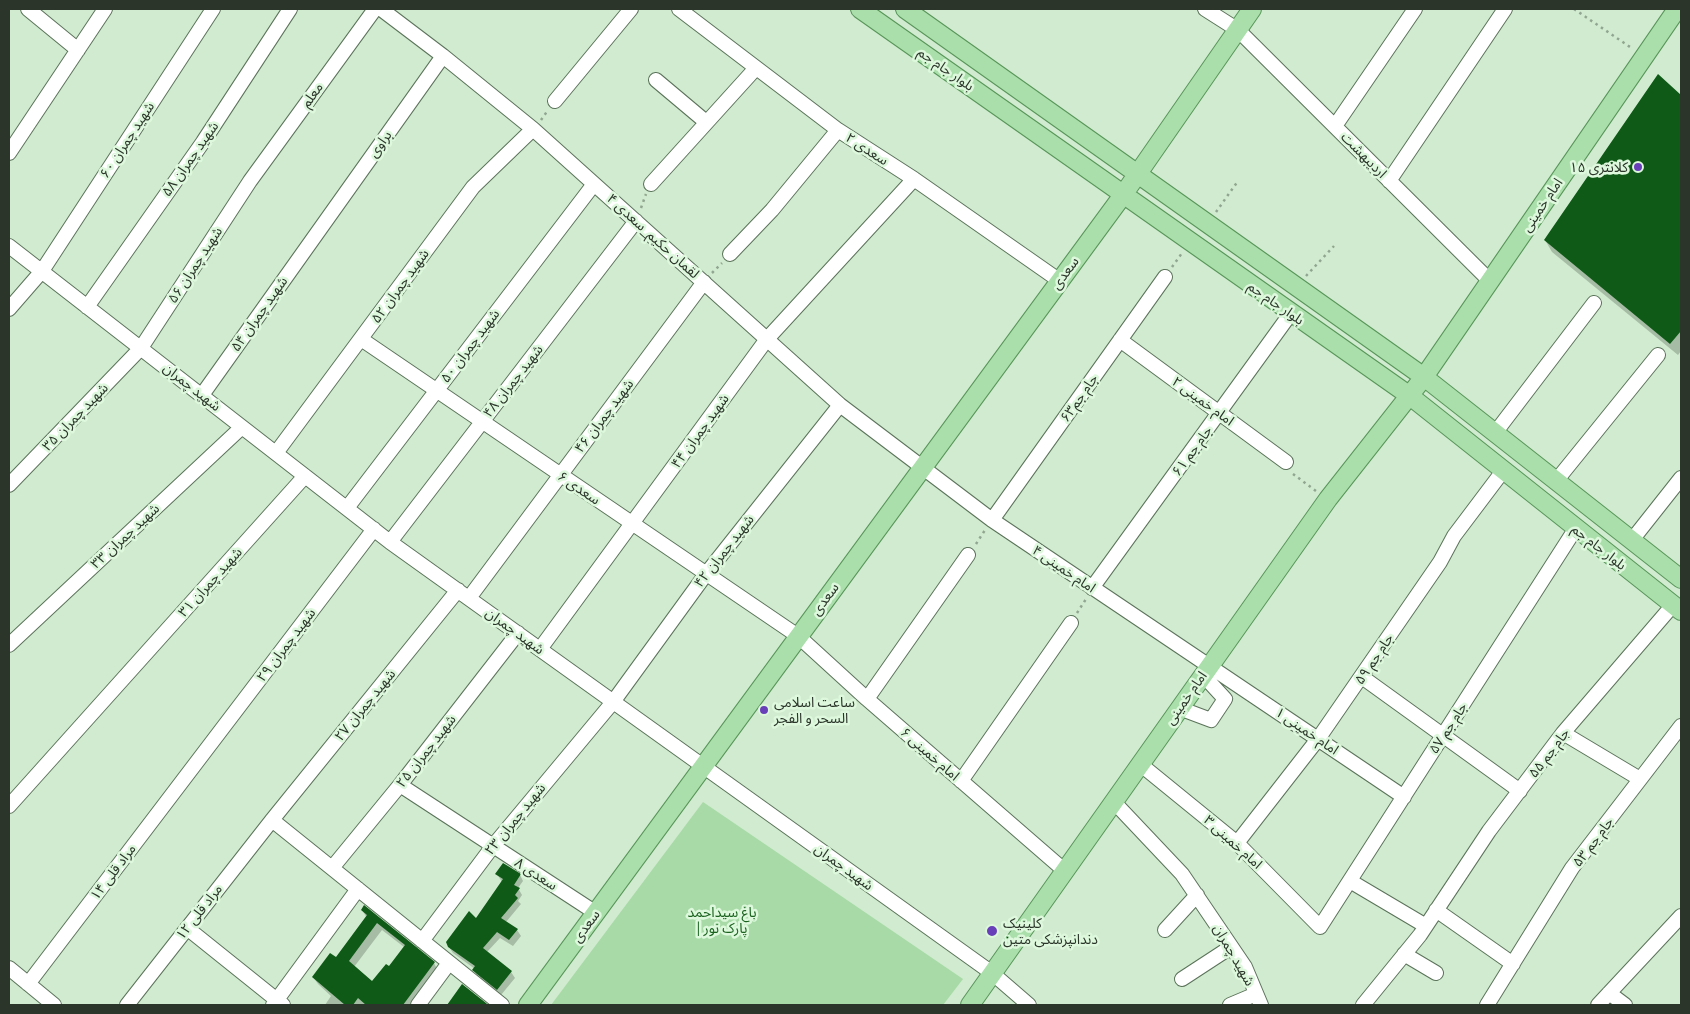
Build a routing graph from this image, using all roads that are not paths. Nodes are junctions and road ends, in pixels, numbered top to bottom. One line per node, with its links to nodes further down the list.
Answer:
1 (28, 9): 17 (street)
2 (105, 9): 17 (street)
3 (212, 9): 38 (street, شهید چمران ۶۰)
4 (290, 9): 44 (street, شهید چمران ۵۸)
5 (375, 9): 29 (street, معلم)
6 (381, 9): 18 (street, لقمان حکیم_سعدی ۴)
7 (631, 9): 21 (street)
8 (679, 9): 19 (street, سعدی ۲)
9 (860, 9): 33 (main road, بلوار جام جم)
10 (904, 9): 27 (main road, بلوار جام جم)
11 (1205, 9): 16 (street, اردیبهشت)
12 (1252, 9): 16 (main road)
13 (1415, 9): 23 (street)
14 (1505, 9): 30 (street)
15 (1677, 9): 41 (main road, امام خمینی)
16 (1238, 30): 23 (street, اردیبهشت); 27 (main road)
17 (78, 50): 26 (street)
18 (443, 56): 24 (street, لقمان حکیم_سعدی ۴); 35 (street, براوی)
19 (756, 68): 22 (street); 25 (street, سعدی ۲)
20 (656, 80): 22 (street)
21 (555, 102)
22 (706, 122): 32 (street)
23 (1335, 126): 30 (street, اردیبهشت)
24 (533, 129): 31 (street, لقمان حکیم_سعدی ۴); 47 (street, شهید چمران ۵۲)
25 (838, 130): 28 (street, سعدی ۲); 37 (street)
26 (9, 153)
27 (1138, 174): 33 (main road, سعدی); 52 (main road, بلوار جام جم)
28 (914, 179): 40 (street, سعدی ۲); 48 (street, شهید چمران ۴۴)
29 (250, 181): 50 (street, شهید چمران ۵۶)
30 (1389, 181): 41 (street, اردیبهشت)
31 (594, 184): 34 (street, لقمان حکیم_سعدی ۴); 53 (street, شهید چمران ۵۰)
32 (650, 184)
33 (1123, 195): 40 (main road, سعدی); 46 (main road, بلوار جام جم)
34 (636, 221): 42 (street, لقمان حکیم_سعدی ۴); 58 (street, شهید چمران ۴۸)
35 (317, 232): 54 (street, شهید چمران ۵۴)
36 (9, 246): 38 (street, شهید چمران)
37 (730, 254)
38 (42, 271): 44 (street, شهید چمران); 45 (street, شهید چمران ۶۰)
39 (1165, 277): 49 (street, جام جم۶۳)
40 (1060, 280): 63 (main road, سعدی)
41 (1490, 281): 52 (main road, امام خمینی)
42 (704, 282): 48 (street, لقمان حکیم_سعدی ۴); 65 (street, شهید چمران ۴۶)
43 (1594, 303): 60 (street)
44 (87, 306): 50 (street, شهید چمران)
45 (9, 309)
46 (1291, 313): 55 (main road, بلوار جام جم); 57 (street, جام جم ۶۱)
47 (361, 339): 53 (street, سعدی ۶); 61 (street, شهید چمران ۵۲)
48 (767, 339): 56 (street, لقمان حکیم_سعدی ۴); 72 (street, شهید چمران ۴۴)
49 (1120, 340): 57 (street, امام خمینی ۲); 71 (street, جام جم۶۳)
50 (141, 348): 54 (street, شهید چمران); 69 (street, شهید چمران ۳۵)
51 (1658, 355): 68 (street)
52 (1424, 377): 55 (main road, امام خمینی); 60 (main road, بلوار جام جم)
53 (436, 390): 58 (street, سعدی ۶); 70 (street, شهید چمران ۵۰)
54 (202, 395): 59 (street, شهید چمران)
55 (1410, 396): 64 (main road, بلوار جام جم); 88 (main road, امام خمینی)
56 (840, 405): 63 (street, لقمان حکیم_سعدی ۴); 78 (street, شهید چمران ۴۲)
57 (1220, 413): 62 (street, امام خمینی ۲); 80 (street, جام جم ۶۱)
58 (481, 421): 65 (street, سعدی ۶); 76 (street, شهید چمران ۴۸)
59 (242, 427): 61 (street, شهید چمران); 86 (street, شهید چمران ۳۳)
60 (1495, 433): 68 (main road, بلوار جام جم)
61 (276, 453): 66 (street, شهید چمران)
62 (1286, 462)
63 (922, 467): 71 (street, امام خمینی ۴); 85 (main road, سعدی)
64 (1503, 471): 73 (main road, بلوار جام جم); 89 (street, جام جم ۵۹)
65 (560, 475): 72 (street, سعدی ۶); 81 (street, شهید چمران ۴۶)
66 (305, 476): 70 (street, شهید چمران); 106 (street, شهید چمران ۳۱)
67 (1681, 478): 75 (street)
68 (1556, 480): 75 (main road, بلوار جام جم)
69 (9, 485)
70 (347, 508): 74 (street, شهید چمران)
71 (992, 520): 80 (street, امام خمینی ۴)
72 (632, 524): 78 (street, سعدی ۶); 87 (street, شهید چمران ۴۴)
73 (1576, 528): 82 (main road, بلوار جام جم); 95 (street, جام جم ۵۷)
74 (374, 529): 76 (street, شهید چمران); 97 (street, شهید چمران ۲۹)
75 (1632, 540): 79 (main road, بلوار جام جم)
76 (390, 542): 81 (street, شهید چمران)
77 (968, 555): 90 (street)
78 (706, 574): 85 (street, سعدی ۶); 91 (street, شهید چمران ۴۲)
79 (1681, 579)
80 (1092, 588): 88 (street, امام خمینی ۴)
81 (463, 594): 84 (street, شهید چمران); 107 (street, شهید چمران ۲۷)
82 (1677, 608): 94 (street, جام جم ۵۵)
83 (1071, 623): 101 (street)
84 (518, 633): 87 (street, شهید چمران); 102 (street, شهید چمران ۲۵)
85 (798, 636): 90 (street, امام خمینی ۶); 99 (main road, سعدی)
86 (9, 645)
87 (540, 649): 91 (street, شهید چمران)
88 (1206, 670): 92 (main road, امام خمینی); 92 (street); 96 (street, امام خمینی ۱)
89 (1362, 676): 95 (street); 96 (street, جام جم ۵۹)
90 (867, 699): 101 (street, امام خمینی ۶)
91 (613, 702): 99 (street, شهید چمران); 109 (street, شهید چمران ۲۳)
92 (1179, 708): 98 (main road, امام خمینی)
93 (1681, 726): 100 (street, جام جم ۵۳)
94 (1563, 733): 100 (street); 103 (street, جام جم ۵۵)
95 (1444, 735): 103 (street); 104 (street, جام جم ۵۷)
96 (1318, 739): 104 (street, امام خمینی ۱); 108 (street, جام جم ۵۹)
97 (197, 761): 131 (street, مراد قلی ۱۴)
98 (1140, 764): 105 (main road, امام خمینی); 108 (street, امام خمینی ۳)
99 (703, 766): 116 (main road, سعدی); 128 (street, شهید چمران)
100 (1640, 779): 126 (street, جام جم ۵۳)
101 (961, 781): 111 (street, امام خمینی ۶)
102 (400, 785): 109 (street, سعدی ۸); 110 (street, شهید چمران ۲۵)
103 (1520, 791): 115 (street, جام جم ۵۵)
104 (1404, 797): 112 (street, جام جم ۵۷)
105 (1113, 801): 111 (main road, امام خمینی); 114 (street, شهید چمران)
106 (9, 806)
107 (272, 820): 110 (street); 120 (street, مراد قلی ۱۲)
108 (1237, 843): 119 (street, امام خمینی ۳)
109 (493, 846): 116 (street, سعدی ۸); 122 (street, شهید چمران ۲۳)
110 (332, 868): 113 (street)
111 (1064, 871): 128 (main road, امام خمینی)
112 (1350, 881): 118 (street); 119 (street, جام جم ۵۷)
113 (358, 889): 122 (street); 134 (street)
114 (1197, 895): 121 (street); 123 (street, شهید چمران)
115 (1436, 910): 118 (street, جام جم ۵۵); 126 (street)
116 (596, 913): 139 (main road, سعدی)
117 (1681, 916): 132 (street)
118 (1426, 926): 124 (street, جام جم ۵۵)
119 (1320, 927)
120 (188, 928): 134 (street); 136 (street, مراد قلی ۱۲)
121 (1165, 930)
122 (422, 940): 125 (street)
123 (1231, 947): 130 (street); 133 (street, شهید چمران)
124 (1404, 954): 129 (street); 143 (street, جام جم ۵۵)
125 (449, 963): 137 (street); 138 (street)
126 (1514, 964): 144 (street, جام جم ۵۳)
127 (9, 968): 131 (street)
128 (992, 973): 140 (main road, امام خمینی); 141 (street, شهید چمران)
129 (1436, 973)
130 (1182, 979)
131 (28, 984): 135 (street)
132 (1609, 993): 145 (street); 146 (street)
133 (1259, 1000): 142 (street)
134 (278, 1004)
135 (54, 1005)
136 (127, 1005)
137 (418, 1005)
138 (502, 1005)
139 (528, 1005)
140 (970, 1005)
141 (1029, 1005)
142 (1230, 1005)
143 (1363, 1005)
144 (1487, 1005)
145 (1598, 1005)
146 (1625, 1005)

